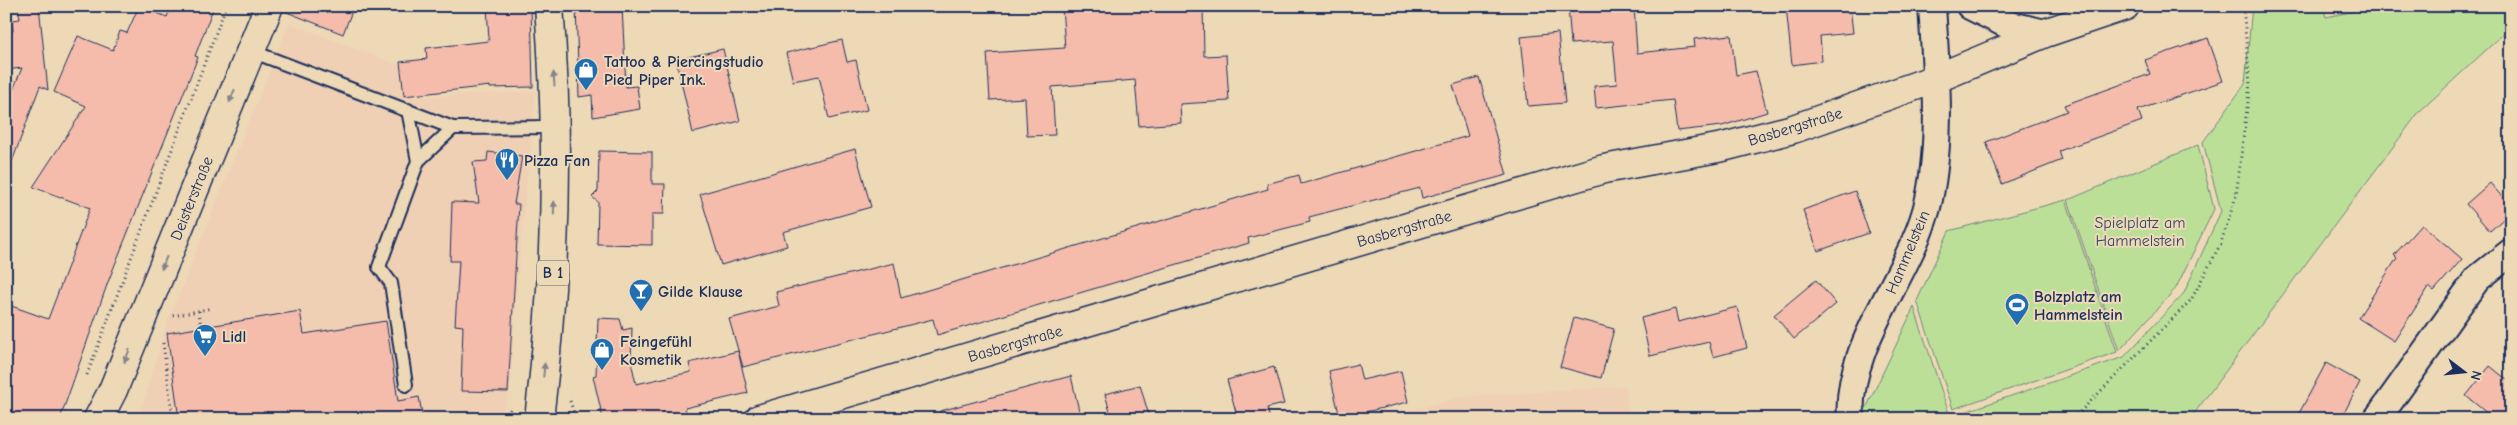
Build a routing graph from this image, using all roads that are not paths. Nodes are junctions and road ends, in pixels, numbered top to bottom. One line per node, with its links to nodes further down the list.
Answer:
1 (269, 6): 7 (main road, Deisterstraße)
2 (549, 6): 10 (main road, B 1, one-way to 2)
3 (1932, 6): 8 (street, Hammelstein)
4 (1970, 6): 6 (street)
5 (2125, 6): 6 (main road, Basbergstraße)
6 (2045, 33): 8 (main road, Basbergstraße)
7 (251, 51): 9 (lane); 15 (main road, Deisterstraße, one-way to 15)
8 (1935, 79): 19 (main road, Basbergstraße); 20 (street, Hammelstein)
9 (408, 110): 11 (lane); 12 (lane)
10 (556, 127): 11 (lane); 18 (main road, B 1, one-way to 10)
11 (453, 128): 12 (lane)
12 (418, 161): 14 (lane)
13 (2511, 252): 21 (street)
14 (406, 385)
15 (112, 390): 16 (main road, Deisterstraße); 17 (main road, Deisterstraße)
16 (98, 419)
17 (107, 419)
18 (539, 419)
19 (759, 419)
20 (1851, 419)
21 (2377, 419)

